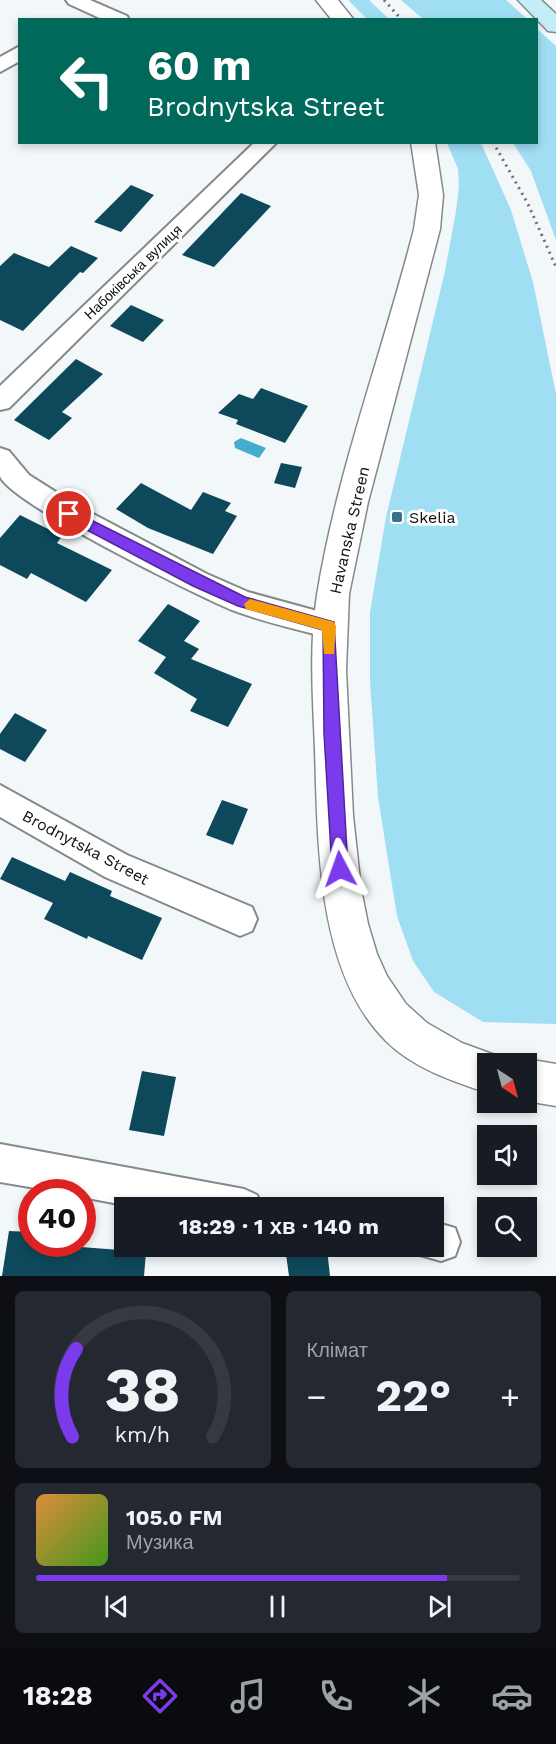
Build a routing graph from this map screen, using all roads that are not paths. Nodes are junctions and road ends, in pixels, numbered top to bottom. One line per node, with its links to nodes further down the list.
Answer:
1 (327, 0): 5 (street)
2 (529, 0): 6 (main road)
3 (81, 4): 4 (street)
4 (115, 18)
5 (342, 18)
6 (556, 26)
7 (18, 53): 8 (street)
8 (0, 66)
9 (265, 144): 11 (street, Набоківська вулиця)
10 (423, 144): 13 (street, Havanska Streen)
11 (0, 401)
12 (0, 458): 13 (street)
13 (329, 626): 16 (street, Havanska Streen)
14 (0, 800): 15 (street, Brodnytska Street)
15 (240, 919)
16 (477, 1069)
17 (537, 1082): 18 (street)
18 (556, 1085)
19 (0, 1163): 20 (street)
20 (184, 1197)

